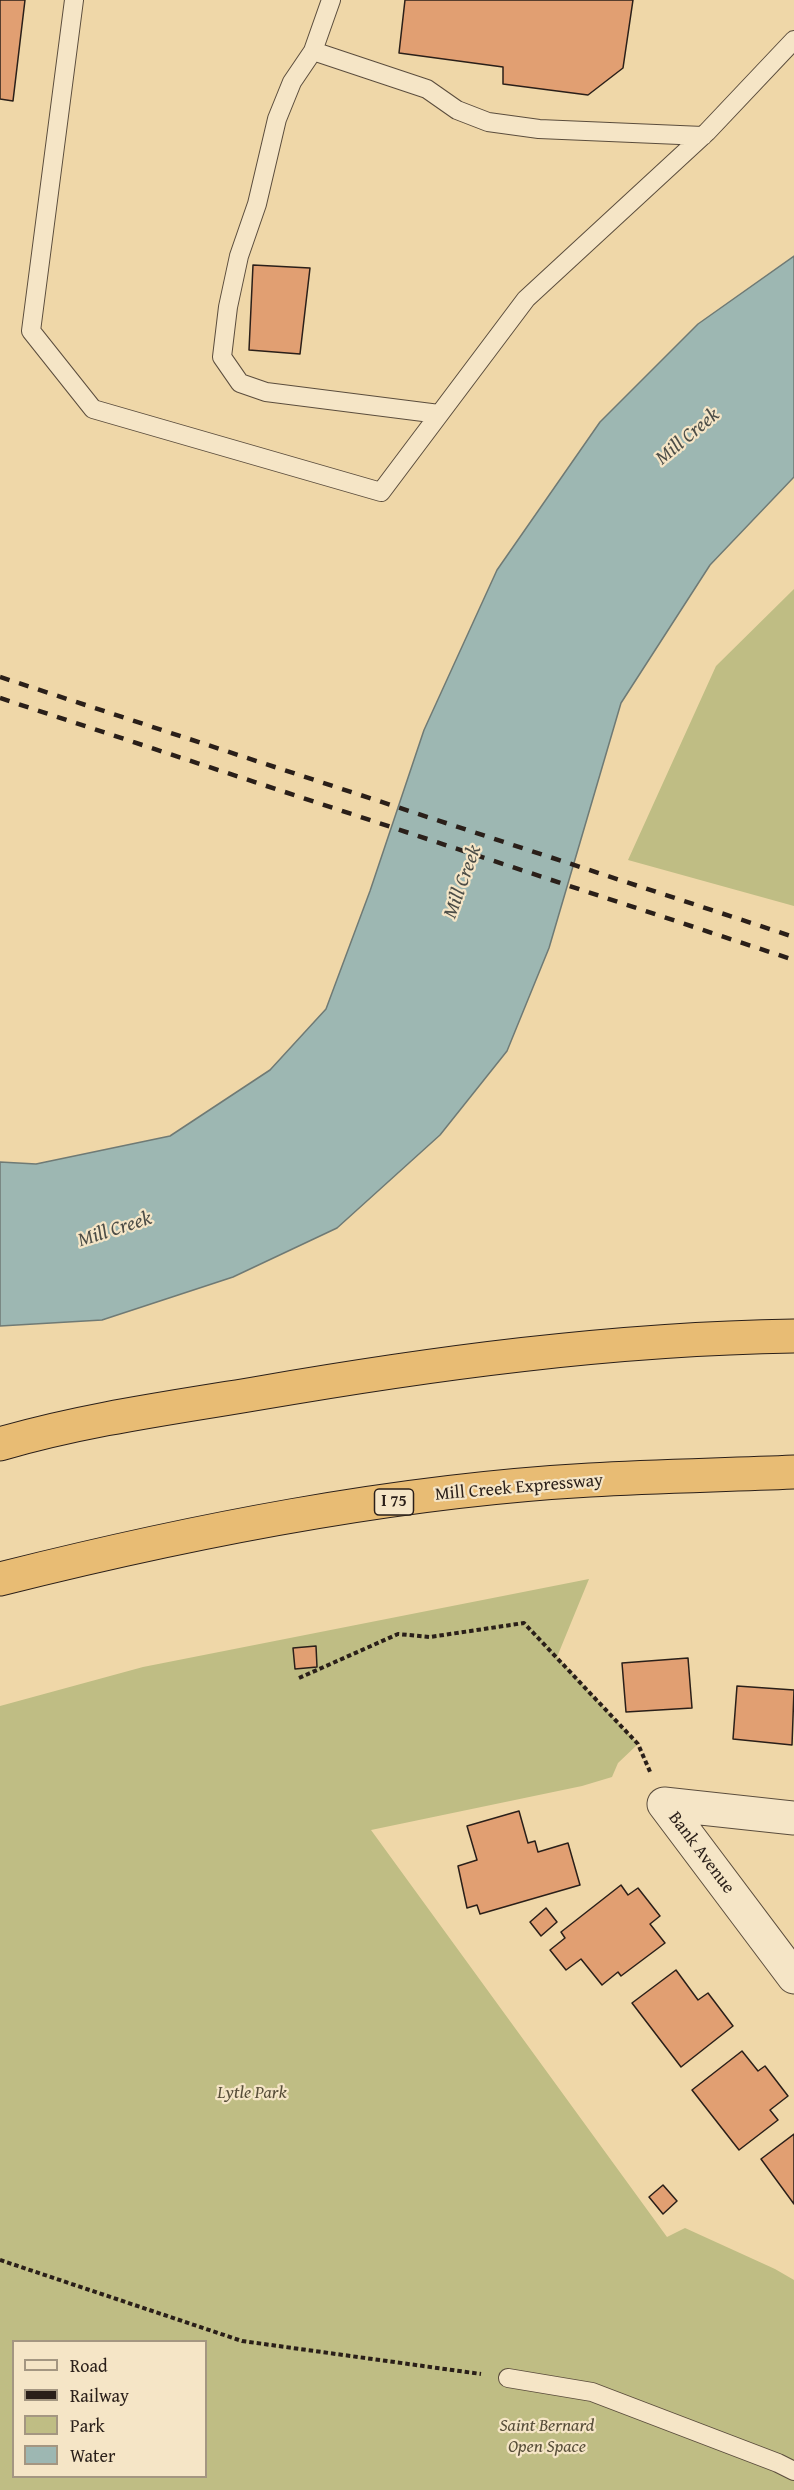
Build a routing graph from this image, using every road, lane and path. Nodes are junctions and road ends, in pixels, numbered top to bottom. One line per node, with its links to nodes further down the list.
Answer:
1 (74, 0): 6 (lane)
2 (331, 0): 4 (lane)
3 (794, 40): 5 (lane)
4 (313, 51): 5 (lane); 6 (lane)
5 (703, 136): 6 (lane)
6 (439, 414)
7 (794, 1335): 8 (highway)
8 (0, 1444)
9 (794, 1472): 10 (highway, Mill Creek Expressway / I 75)
10 (0, 1579)
11 (299, 1678): 12 (path)
12 (664, 1804): 13 (street, Bank Avenue); 14 (street, Bank Avenue)
13 (794, 1818)
14 (794, 1977)
15 (0, 2260): 16 (path)
16 (508, 2378): 17 (lane)
17 (794, 2471)

